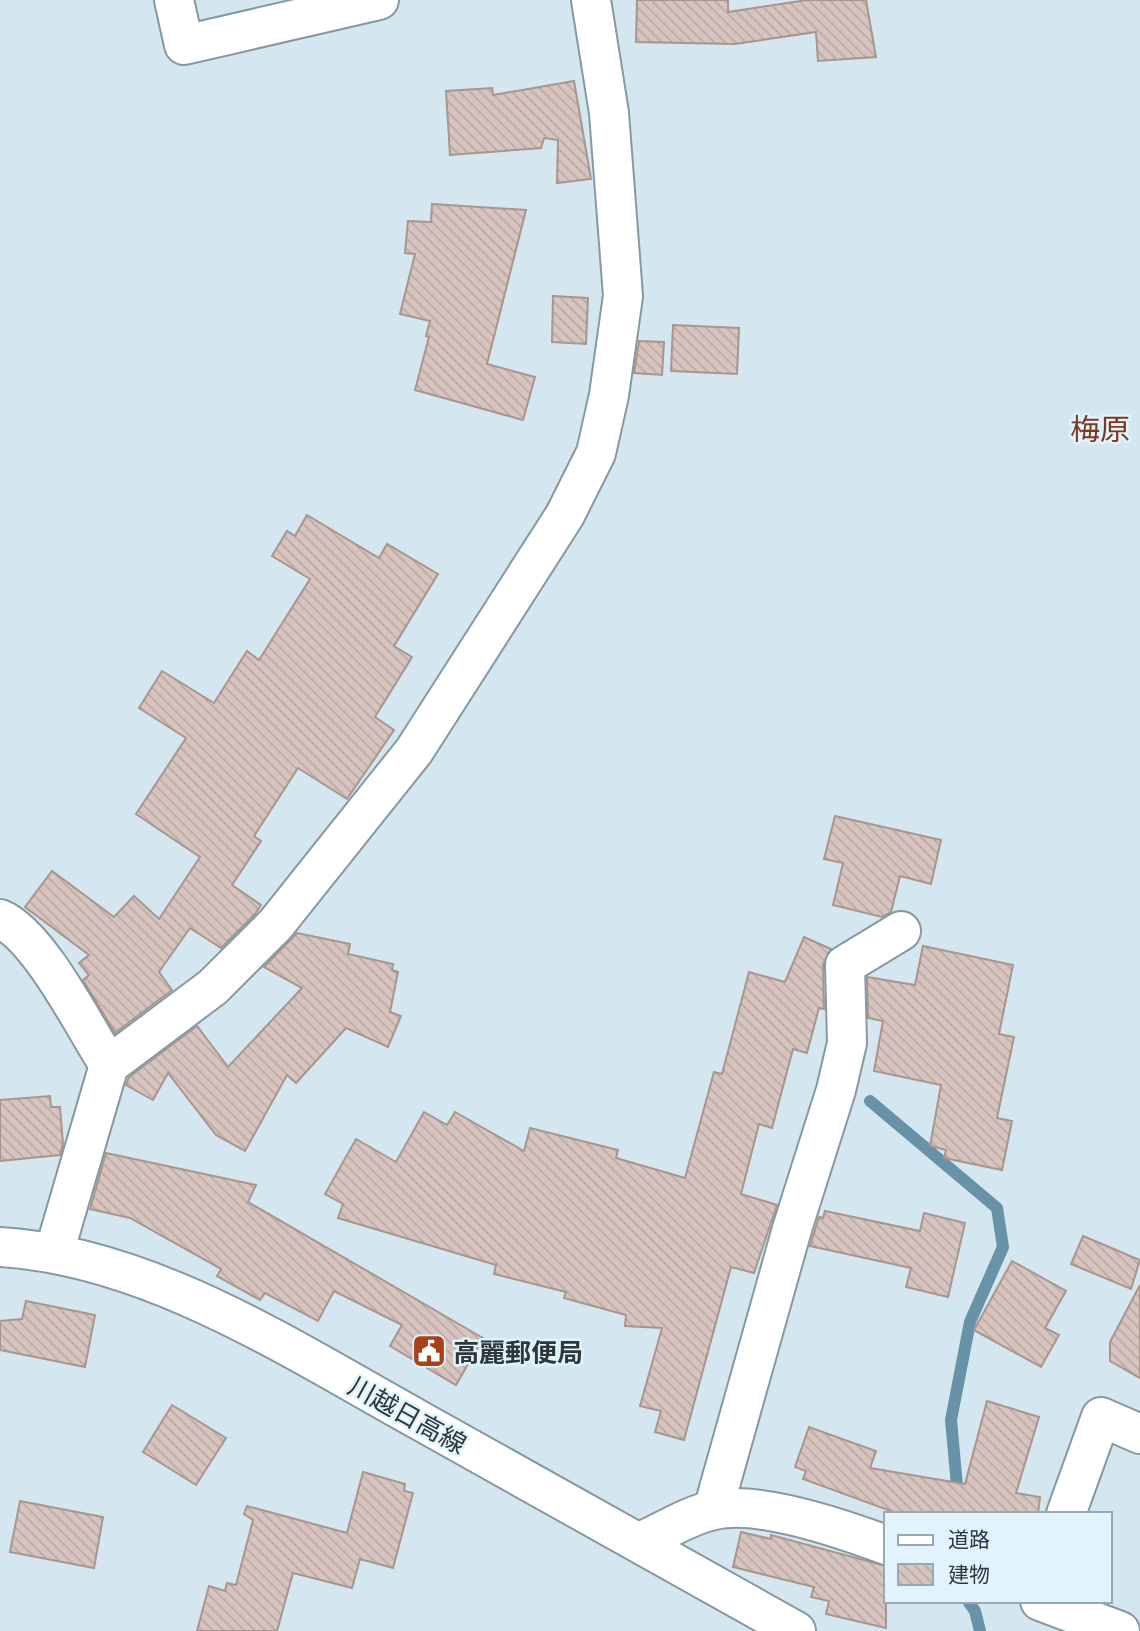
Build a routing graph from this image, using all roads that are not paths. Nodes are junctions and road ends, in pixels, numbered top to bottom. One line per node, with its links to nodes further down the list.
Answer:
1 (174, 0): 2 (street)
2 (379, 0)
3 (591, 0): 6 (street)
4 (0, 919): 6 (street)
5 (901, 930): 10 (street)
6 (109, 1065): 8 (street)
7 (0, 1247): 8 (street, 川越日高線)
8 (54, 1253): 12 (street, 川越日高線)
9 (1140, 1434): 11 (street)
10 (713, 1510): 12 (street); 13 (street)
11 (1067, 1512)
12 (640, 1542): 15 (street, 川越日高線)
13 (884, 1544)
14 (1045, 1603): 16 (street)
15 (796, 1631)
16 (1120, 1631)

